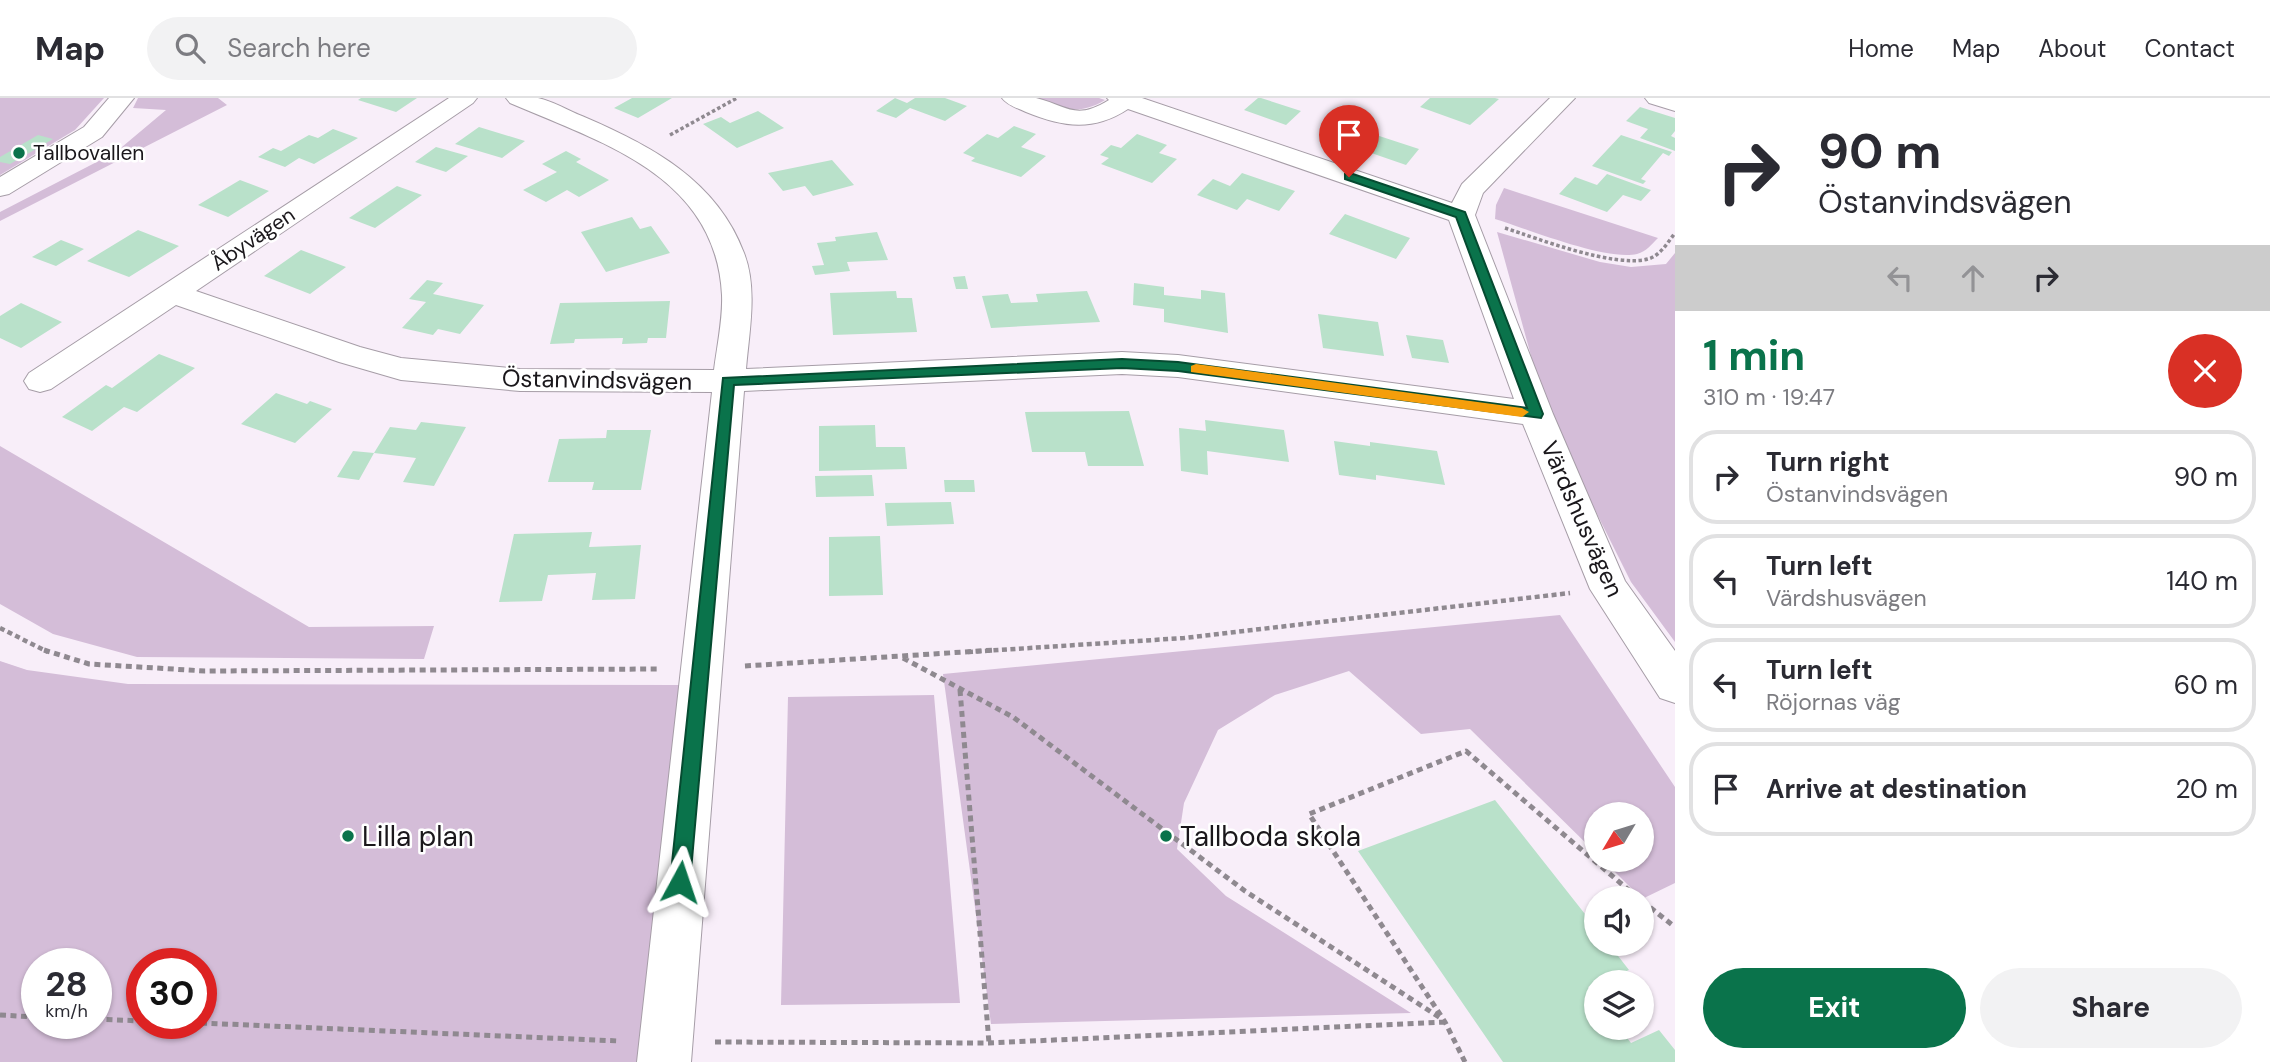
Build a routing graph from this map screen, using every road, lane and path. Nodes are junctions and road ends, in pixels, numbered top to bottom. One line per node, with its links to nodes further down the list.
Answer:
1 (122, 98): 11 (street)
2 (465, 98): 14 (street, Åbyvägen)
3 (518, 98): 10 (street)
4 (737, 98): 10 (path)
5 (1014, 98): 8 (street)
6 (1563, 98): 12 (street)
7 (1657, 98): 9 (street)
8 (1122, 99): 12 (street)
9 (1675, 104)
10 (641, 152): 16 (street)
11 (0, 188)
12 (1461, 215): 13 (path); 17 (street, Värdshusvägen)
13 (1675, 233)
14 (172, 293): 15 (street, Åbyvägen); 16 (street, Östanvindsvägen)
15 (40, 381)
16 (728, 381): 17 (street, Östanvindsvägen); 21 (street)
17 (1536, 414): 18 (street, Värdshusvägen)
18 (1609, 589): 20 (path); 22 (street, Värdshusvägen)
19 (0, 628): 21 (path)
20 (902, 657): 21 (path); 23 (path)
21 (700, 668): 32 (street)
22 (1675, 685)
23 (960, 690): 29 (path); 31 (path)
24 (1625, 886): 29 (path)
25 (1654, 911): 26 (path)
26 (1674, 928)
27 (0, 1015): 28 (path)
28 (21, 1016)
29 (1445, 1021): 31 (path); 33 (path)
30 (217, 1024): 32 (path)
31 (989, 1043): 32 (path)
32 (664, 1052)
33 (1465, 1062)

